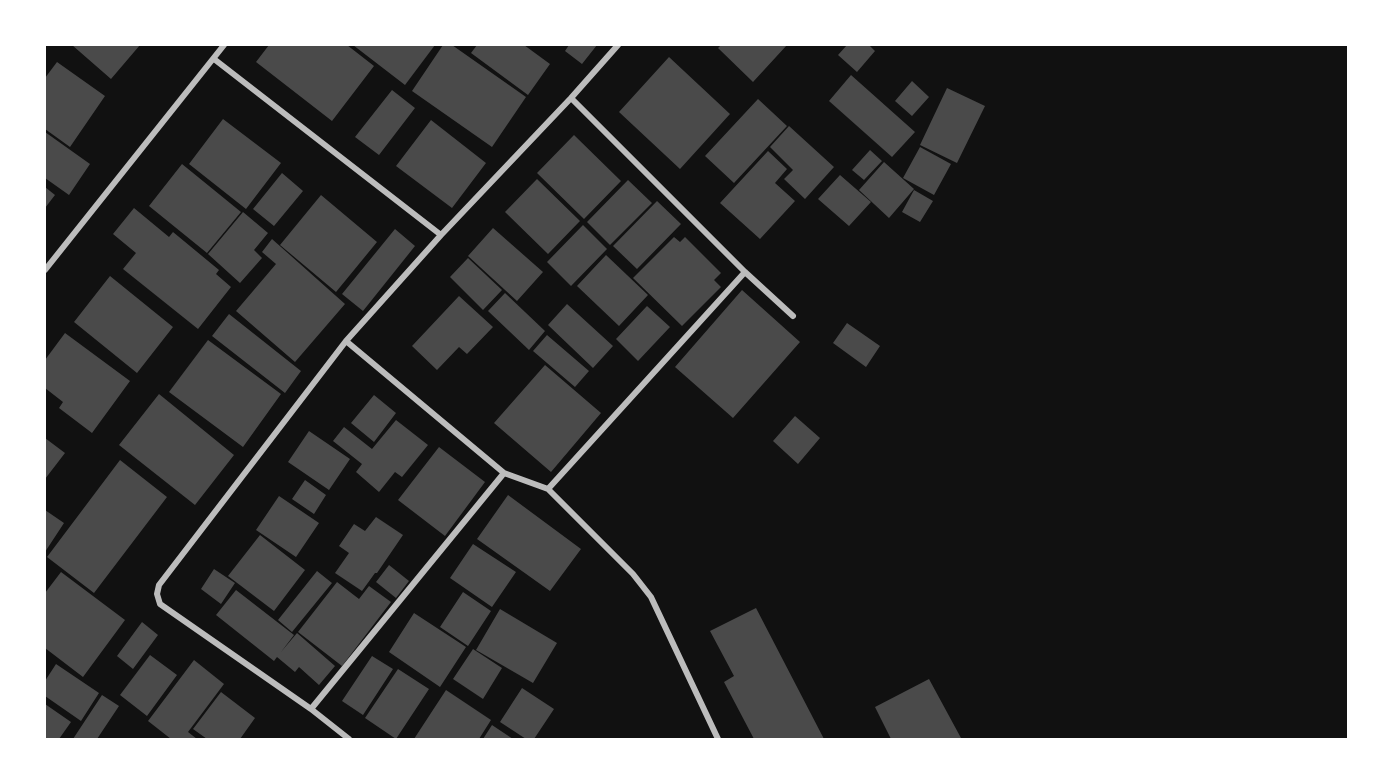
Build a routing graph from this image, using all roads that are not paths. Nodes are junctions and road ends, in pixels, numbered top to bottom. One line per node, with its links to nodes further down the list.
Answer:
1 (224, 45): 3 (street)
2 (618, 45): 4 (street)
3 (214, 59): 5 (street); 6 (street)
4 (571, 98): 5 (street); 7 (street)
5 (441, 235): 9 (street)
6 (45, 270)
7 (745, 272): 8 (street); 11 (street)
8 (793, 316)
9 (346, 341): 10 (street); 12 (street)
10 (504, 473): 11 (street); 12 (street)
11 (548, 489): 14 (street)
12 (311, 709): 13 (street)
13 (349, 739)
14 (718, 739)

